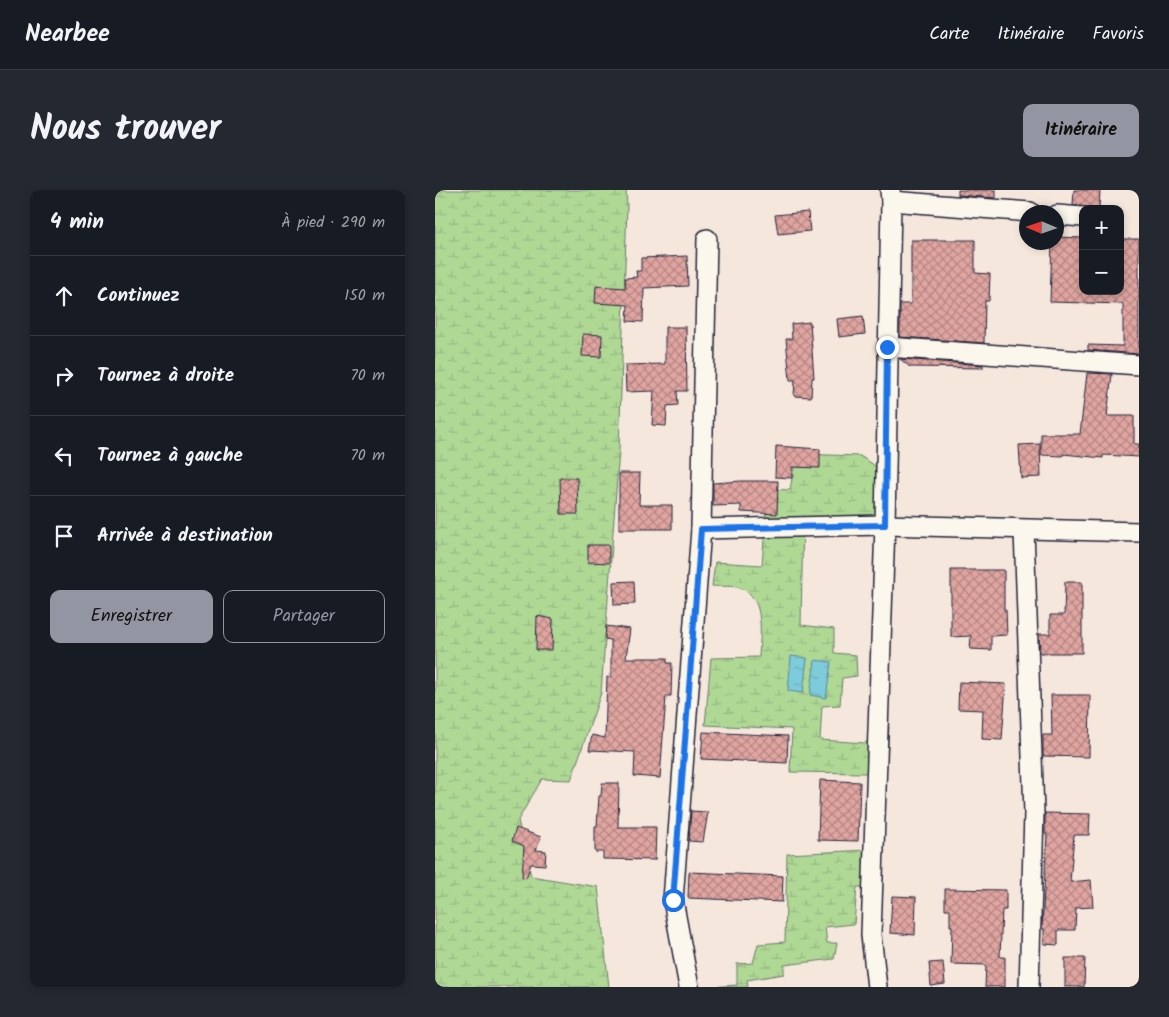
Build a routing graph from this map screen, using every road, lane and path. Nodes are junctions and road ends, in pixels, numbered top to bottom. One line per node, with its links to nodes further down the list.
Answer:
1 (891, 196): 2 (street); 6 (street)
2 (1019, 211)
3 (1064, 216): 4 (street)
4 (1079, 217)
5 (707, 239): 9 (street)
6 (887, 347): 7 (street); 8 (street)
7 (1139, 365)
8 (885, 525): 9 (street); 10 (street); 13 (street)
9 (701, 529): 12 (street)
10 (1024, 530): 11 (street); 14 (street)
11 (1139, 532)
12 (689, 987)
13 (877, 987)
14 (1029, 987)

